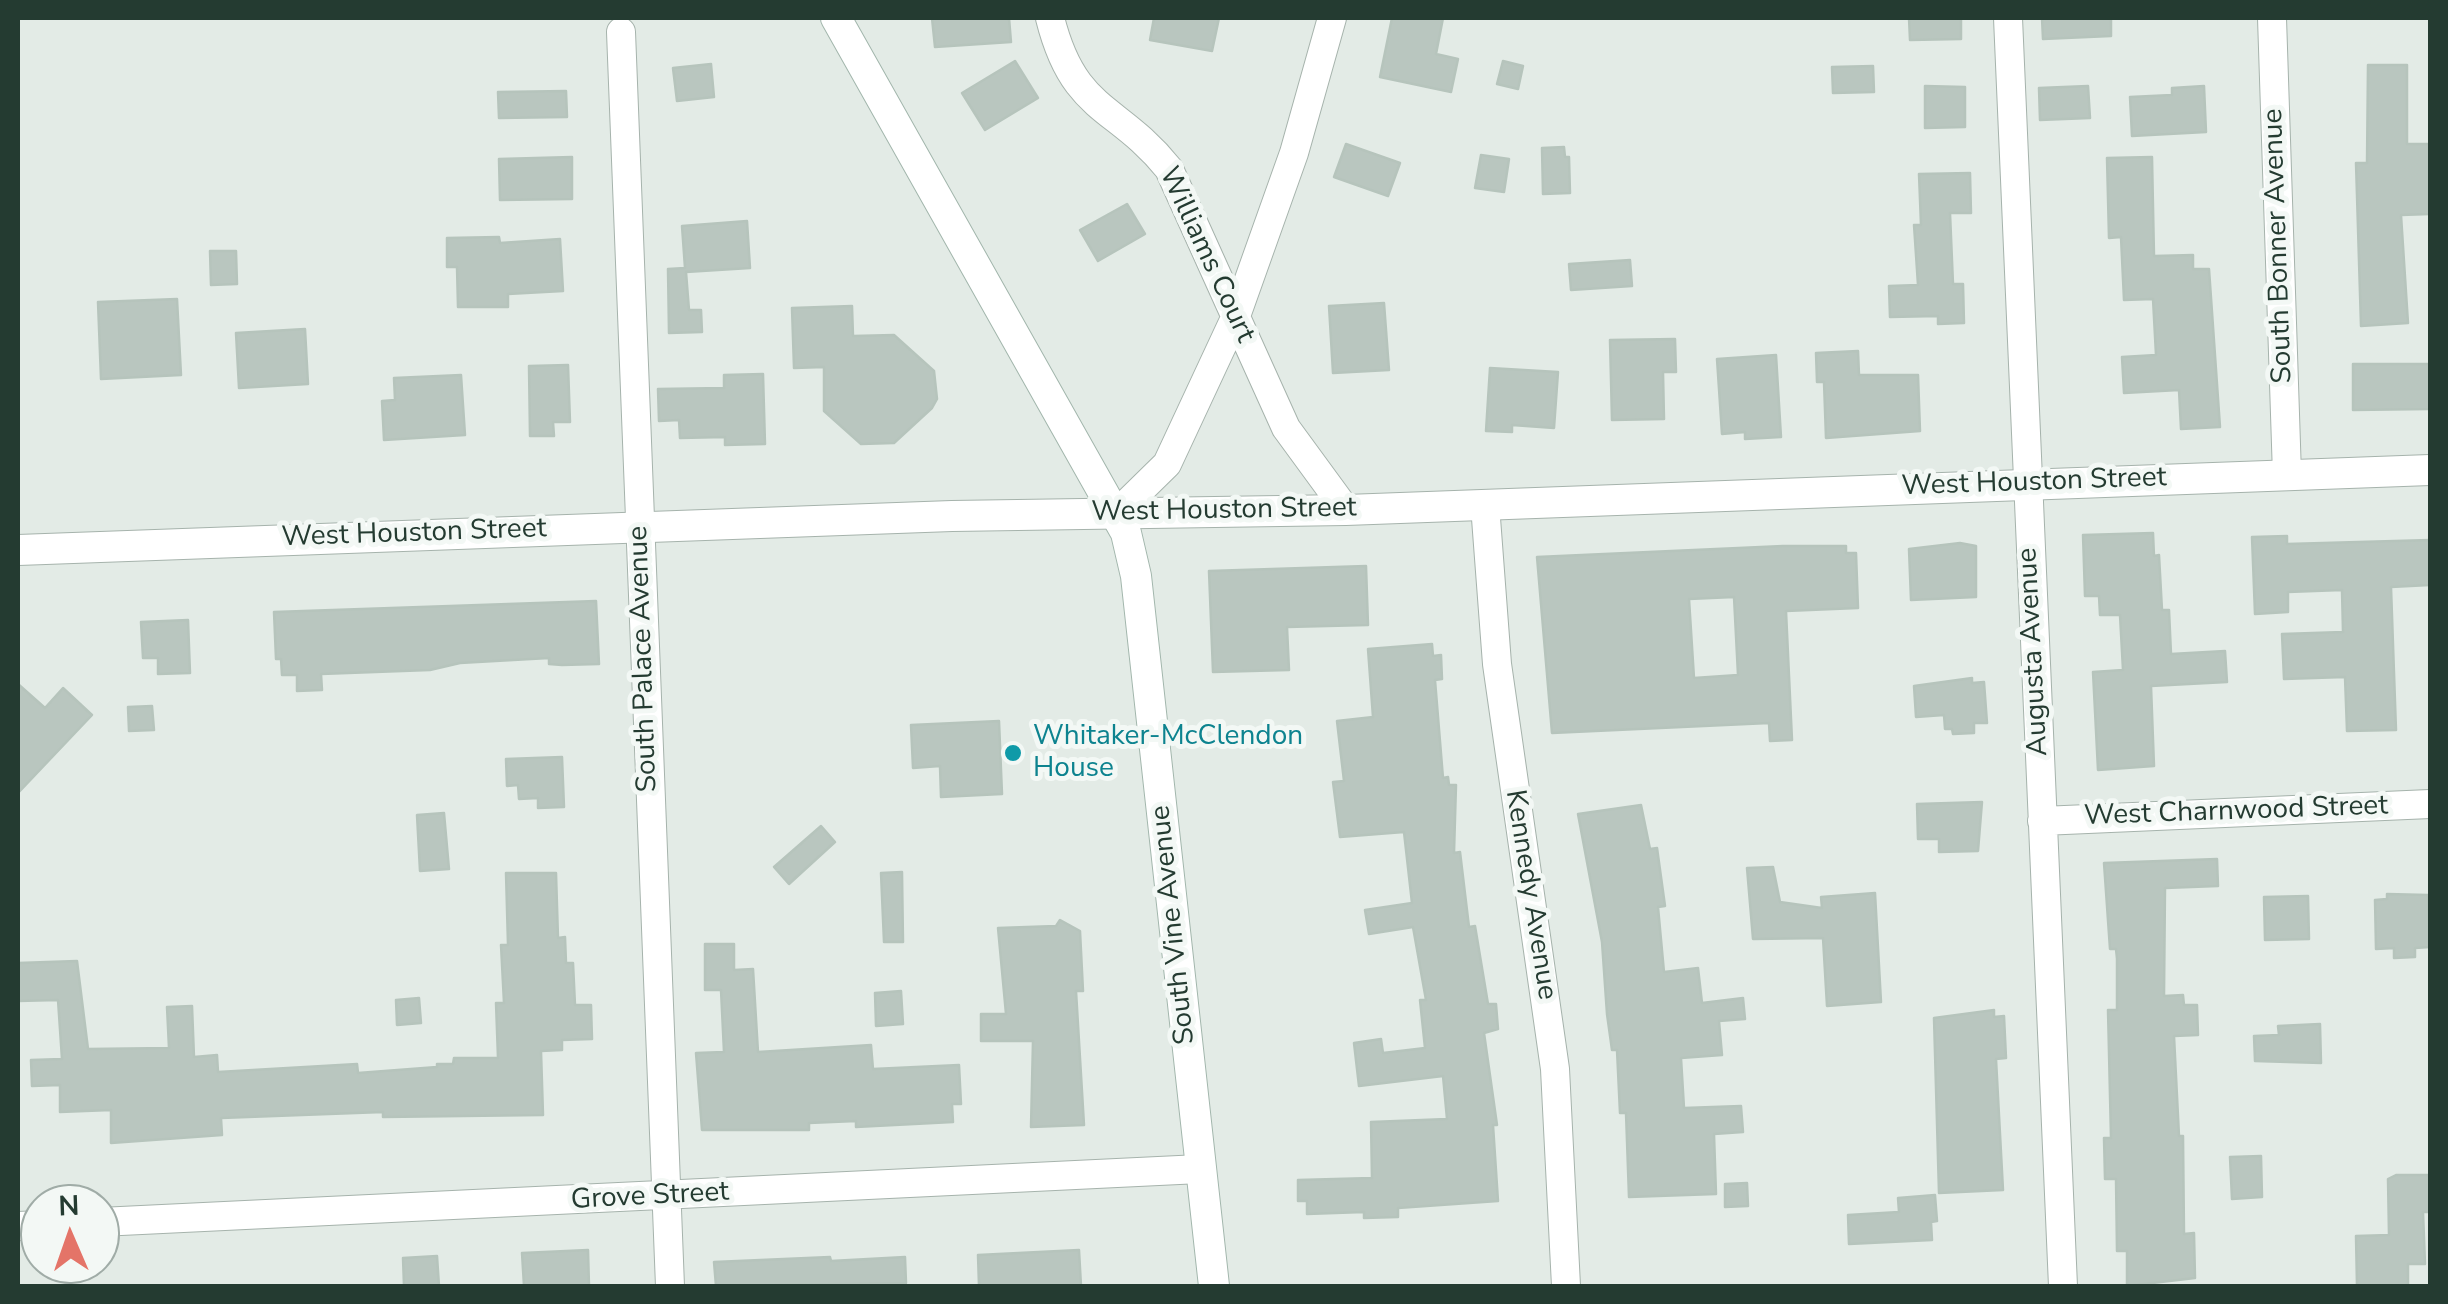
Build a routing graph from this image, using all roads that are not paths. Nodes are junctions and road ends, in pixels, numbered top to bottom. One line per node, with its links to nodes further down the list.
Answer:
1 (836, 18): 13 (street)
2 (1050, 18): 7 (street, Williams Court)
3 (1332, 18): 7 (street)
4 (2008, 18): 10 (street, Augusta Avenue)
5 (2272, 18): 9 (street, South Bonner Avenue)
6 (621, 32): 14 (street, South Palace Avenue)
7 (1236, 316): 12 (street, Williams Court); 13 (street)
8 (2430, 470): 9 (street, West Houston Street)
9 (2287, 475): 10 (street, West Houston Street)
10 (2026, 482): 11 (street, West Houston Street); 17 (street, Augusta Avenue)
11 (1485, 505): 12 (street, West Houston Street); 23 (street, Kennedy Avenue)
12 (1346, 510): 13 (street, West Houston Street)
13 (1117, 513): 14 (street, West Houston Street); 18 (street, South Vine Avenue)
14 (639, 525): 15 (street, West Houston Street); 19 (street, South Palace Avenue)
15 (18, 550)
16 (2430, 804): 17 (street, West Charnwood Street)
17 (2042, 821): 24 (street, Augusta Avenue)
18 (1200, 1169): 19 (street, Grove Street); 22 (street, South Vine Avenue)
19 (666, 1196): 20 (street, Grove Street); 21 (street, South Palace Avenue)
20 (120, 1221)
21 (670, 1286)
22 (1214, 1286)
23 (1566, 1286)
24 (2064, 1286)

